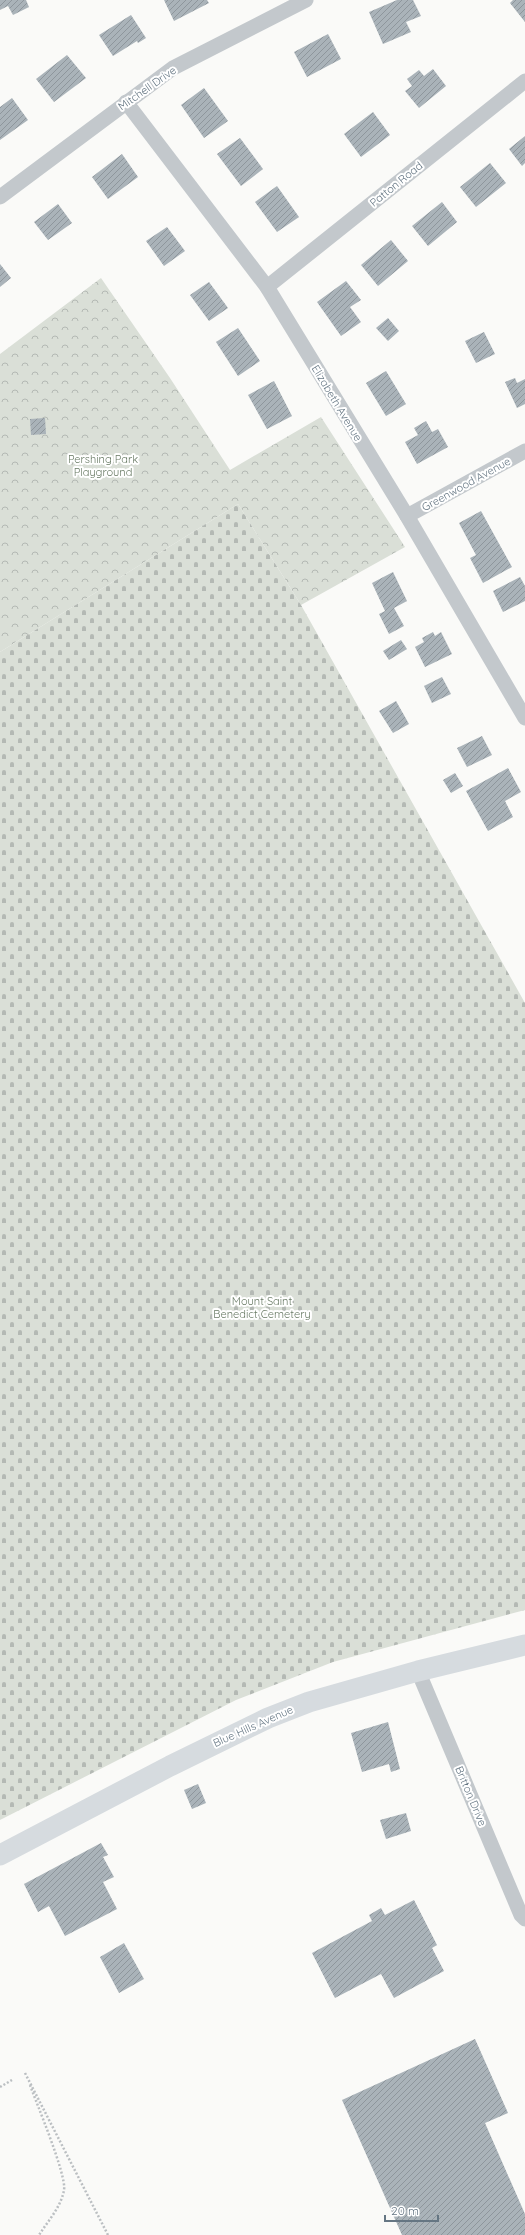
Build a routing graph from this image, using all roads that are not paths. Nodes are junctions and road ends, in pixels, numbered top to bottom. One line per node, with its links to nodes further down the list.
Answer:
1 (306, 0): 3 (street, Mitchell Drive)
2 (525, 81): 5 (street, Patton Road)
3 (126, 102): 4 (street, Mitchell Drive); 5 (street, Elizabeth Avenue)
4 (0, 197)
5 (267, 287): 7 (street, Elizabeth Avenue)
6 (525, 451): 7 (street, Greenwood Avenue)
7 (407, 516): 8 (street, Elizabeth Avenue)
8 (525, 718)
9 (525, 1645): 10 (main road, Blue Hills Avenue)
10 (418, 1671): 11 (main road, Blue Hills Avenue); 12 (street, Britton Drive)
11 (0, 1855)
12 (525, 1919)

